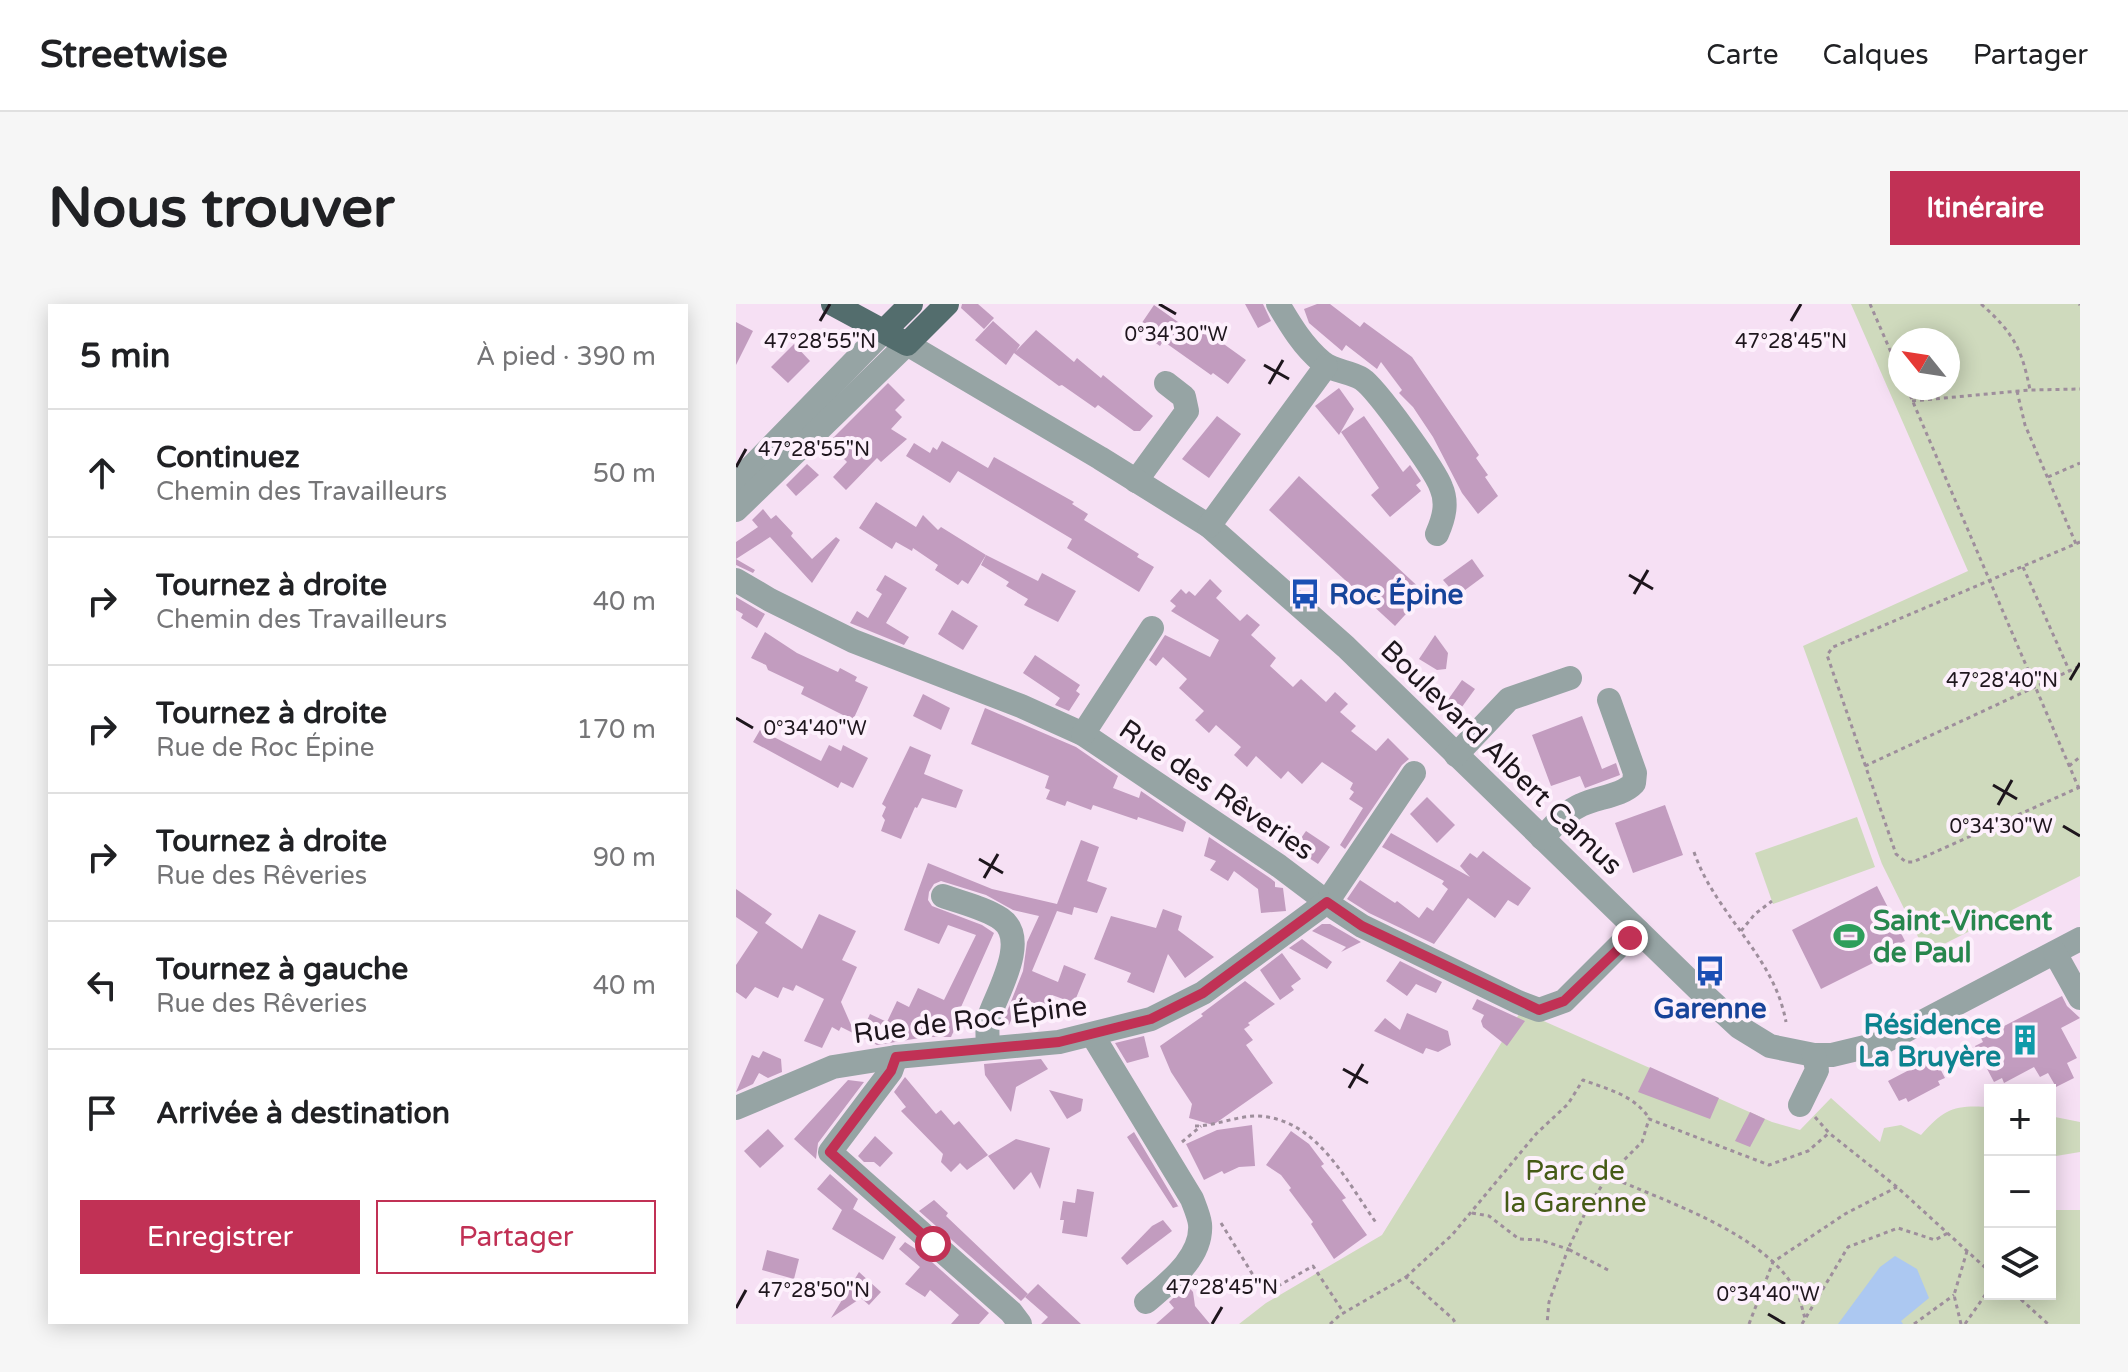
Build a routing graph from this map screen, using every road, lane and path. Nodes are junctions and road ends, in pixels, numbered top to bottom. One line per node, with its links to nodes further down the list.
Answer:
1 (833, 304): 7 (main road, Boulevard Albert Camus)
2 (911, 304): 7 (main road)
3 (947, 304): 8 (main road)
4 (1278, 304): 10 (street)
5 (1870, 304): 9 (path)
6 (1981, 304): 13 (path)
7 (885, 330): 8 (main road, Boulevard Albert Camus); 19 (street)
8 (907, 344): 18 (street, Boulevard Albert Camus); 20 (street)
9 (1888, 345)
10 (1326, 366): 21 (street); 22 (street)
11 (1166, 383): 18 (street)
12 (2080, 389): 13 (path)
13 (2030, 390): 14 (path)
14 (2017, 391): 15 (path); 17 (path)
15 (1912, 401): 26 (path)
16 (2080, 463): 17 (path)
17 (2048, 477): 23 (path)
18 (1136, 481): 21 (street, Boulevard Albert Camus)
19 (736, 483)
20 (736, 510)
21 (1209, 526): 34 (street, Boulevard Albert Camus)
22 (1437, 534)
23 (2078, 543): 24 (path)
24 (2023, 567): 26 (path); 29 (path)
25 (736, 580): 33 (street, Rue des Rêveries)
26 (1990, 582): 31 (path); 36 (path)
27 (1152, 628): 33 (street)
28 (2080, 666): 29 (path)
29 (2069, 671): 31 (path)
30 (1570, 678): 34 (street)
31 (2035, 687): 36 (path); 37 (path)
32 (1609, 700): 40 (street)
33 (1083, 734): 43 (street, Rue des Rêveries)
34 (1456, 755): 40 (street, Boulevard Albert Camus)
35 (2080, 757): 37 (path)
36 (1865, 766): 39 (path)
37 (2069, 766): 39 (path)
38 (1414, 773): 43 (street, Rue de Roc Épine)
39 (2079, 789)
40 (1542, 838): 45 (street, Boulevard Albert Camus)
41 (1694, 852): 46 (path)
42 (943, 896): 52 (street)
43 (1325, 901): 45 (street, Rue des Rêveries); 51 (street, Rue de Roc Épine)
44 (1772, 901): 46 (path)
45 (1638, 931): 53 (street, Boulevard Albert Camus)
46 (1741, 931): 50 (path)
47 (2080, 939): 48 (street)
48 (2055, 953): 49 (street); 53 (street)
49 (2080, 998)
50 (1786, 1022)
51 (1093, 1036): 52 (street, Rue de Roc Épine); 77 (street)
52 (988, 1048): 54 (street, Rue de Roc Épine)
53 (1823, 1055): 55 (street)
54 (896, 1057): 56 (street, Rue de Roc Épine); 80 (street)
55 (1800, 1105): 60 (path)
56 (736, 1108)
57 (1649, 1119): 60 (path); 62 (path); 64 (path)
58 (1195, 1126): 59 (path)
59 (1201, 1126): 61 (path); 66 (path)
60 (1829, 1133): 63 (path)
61 (1176, 1150)
62 (1608, 1176): 68 (path); 70 (path)
63 (1897, 1187): 67 (path); 70 (path)
64 (1471, 1212): 68 (path); 73 (path)
65 (1221, 1222): 78 (path)
66 (1377, 1224)
67 (1948, 1233): 69 (path); 79 (path)
68 (1568, 1249): 72 (path); 83 (path)
69 (1967, 1251): 71 (path); 74 (path)
70 (1773, 1262): 79 (path); 84 (path)
71 (1984, 1267)
72 (1608, 1270)
73 (1406, 1277): 78 (path); 82 (path)
74 (1954, 1295): 86 (path); 87 (path)
75 (1984, 1296): 87 (path)
76 (2022, 1300): 88 (path)
77 (1146, 1302)
78 (1344, 1313): 81 (path)
79 (1805, 1318): 85 (path)
80 (1020, 1324)
81 (1330, 1324)
82 (1456, 1324)
83 (1547, 1324)
84 (1749, 1324)
85 (1802, 1324)
86 (1914, 1324)
87 (1963, 1324)
88 (2048, 1324)

